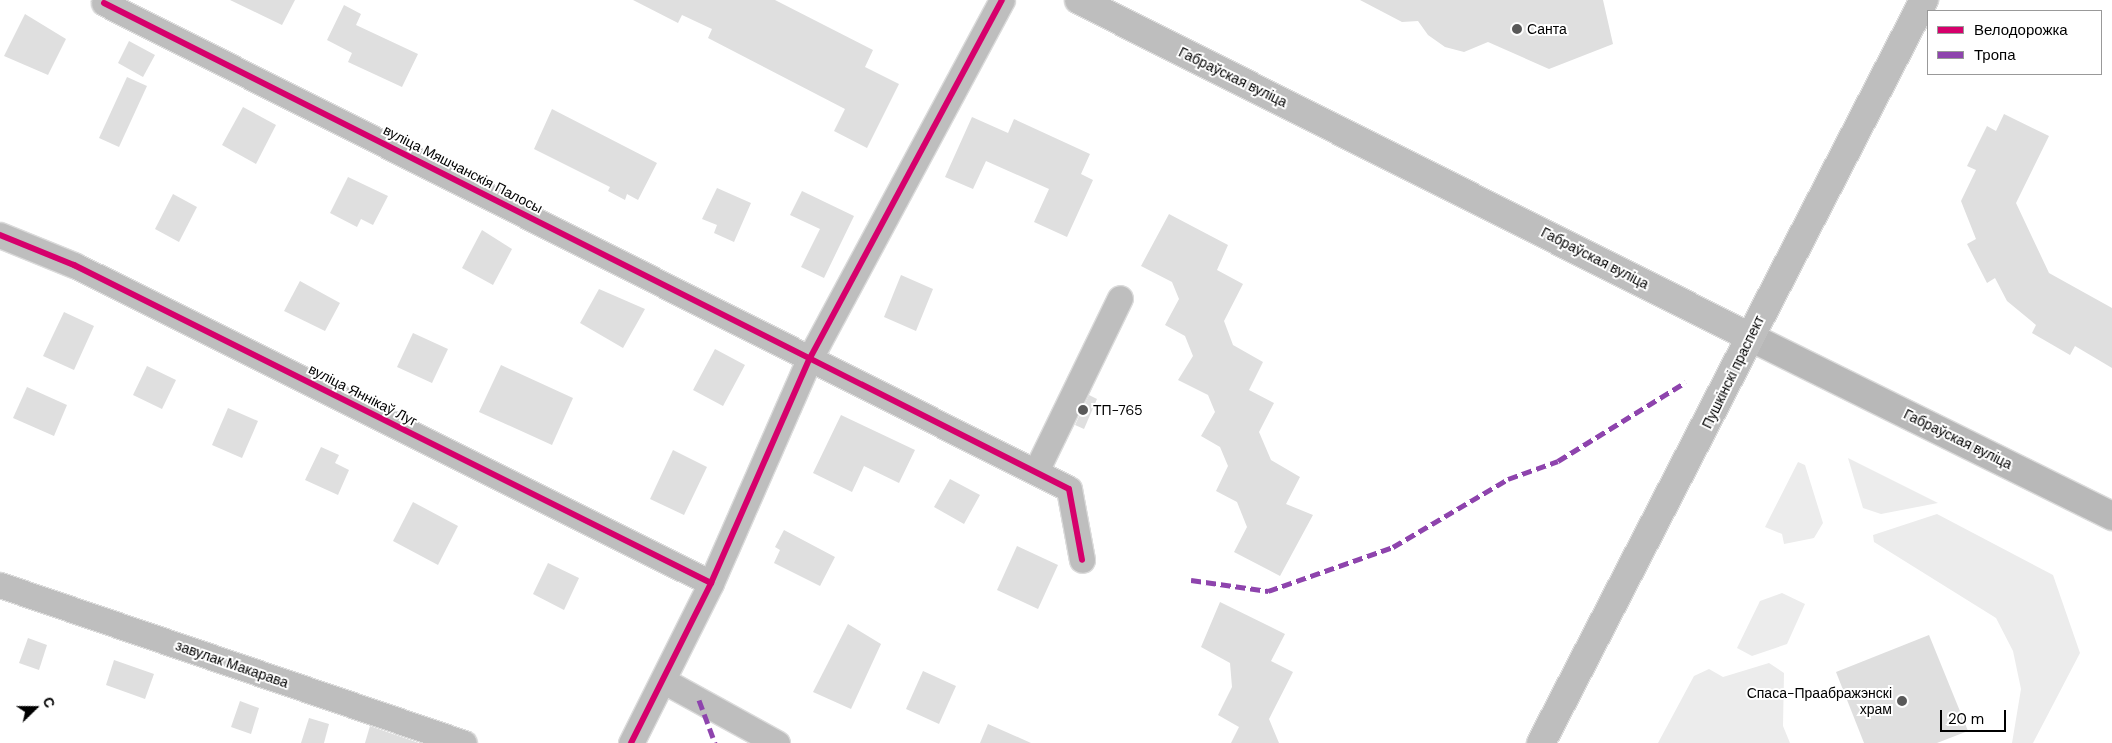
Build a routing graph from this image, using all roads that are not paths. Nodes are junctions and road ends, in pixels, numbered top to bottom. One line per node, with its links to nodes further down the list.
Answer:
1 (1002, 0): 8 (street)
2 (1079, 0): 7 (main road, Габраўская вуліца)
3 (1924, 0): 7 (main road, Пушкінскі праспект)
4 (104, 3): 8 (street, вуліца Мяшчанскія Палосы)
5 (0, 235): 12 (street, вуліца Яннікаў Луг)
6 (1120, 298): 9 (street)
7 (1750, 336): 10 (main road, Габраўская вуліца); 18 (main road, Пушкінскі праспект)
8 (810, 358): 9 (street, вуліца Мяшчанскія Палосы); 12 (street)
9 (1036, 471): 11 (street, вуліца Мяшчанскія Палосы)
10 (2112, 516)
11 (1082, 560)
12 (711, 583): 14 (street)
13 (0, 585): 15 (street, завулак Макарава)
14 (664, 681): 16 (street); 17 (street)
15 (464, 743)
16 (631, 743)
17 (778, 743)
18 (1542, 743)

